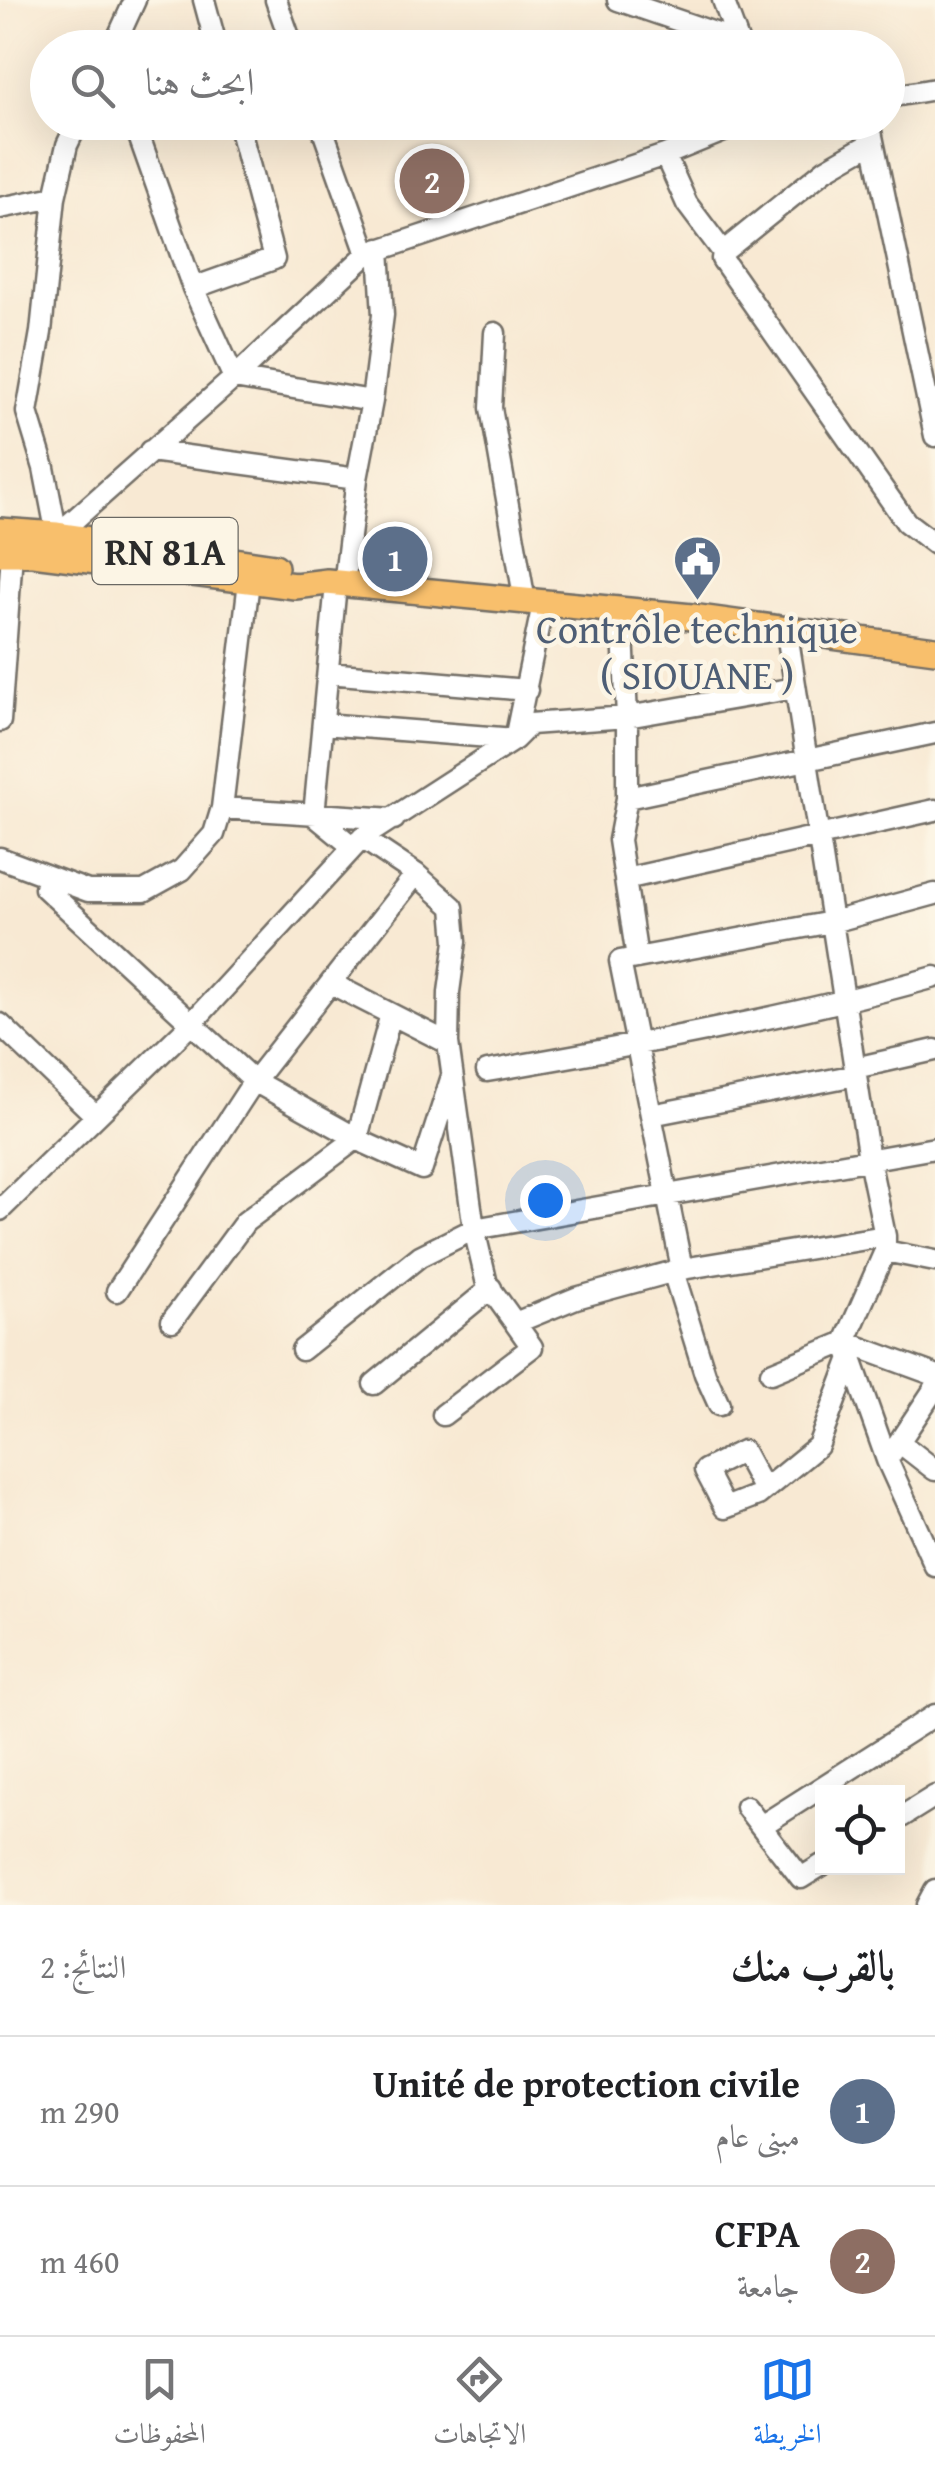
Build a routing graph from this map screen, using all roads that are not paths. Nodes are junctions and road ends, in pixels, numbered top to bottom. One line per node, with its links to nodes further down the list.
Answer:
1 (204, 0): 7 (street)
2 (276, 0): 8 (street)
3 (618, 0): 9 (street)
4 (722, 0): 10 (street)
5 (129, 1): 6 (street)
6 (119, 30)
7 (212, 30)
8 (287, 30)
9 (700, 30)
10 (734, 30)
11 (935, 88): 12 (street)
12 (905, 94)
13 (69, 140): 21 (street)
14 (140, 140): 25 (street)
15 (243, 140): 25 (street)
16 (327, 140): 23 (street)
17 (702, 140): 20 (street)
18 (861, 140): 24 (street)
19 (873, 140): 29 (street)
20 (665, 155): 23 (street); 24 (street)
21 (55, 197): 22 (street); 32 (street)
22 (0, 208)
23 (373, 251): 27 (street); 28 (street)
24 (723, 252): 34 (street)
25 (193, 288): 27 (street)
26 (495, 333): 37 (street)
27 (234, 378): 28 (street); 30 (street)
28 (372, 401): 31 (street)
29 (935, 436)
30 (150, 451): 31 (street); 32 (street)
31 (357, 479): 36 (street)
32 (57, 535): 33 (main road, RN 81A); 36 (main road, RN 81A)
33 (6, 542): 35 (main road, RN 81A); 38 (street)
34 (935, 544)
35 (249, 580): 36 (main road, RN 81A); 52 (street)
36 (336, 584): 37 (main road, RN 81A); 42 (street)
37 (534, 603): 39 (main road, RN 81A); 44 (street)
38 (4, 611): 46 (street)
39 (622, 611): 40 (main road, RN 81A); 45 (street)
40 (787, 632): 41 (main road, RN 81A); 43 (street)
41 (935, 650)
42 (328, 673): 44 (street); 47 (street)
43 (795, 688): 45 (street); 50 (street)
44 (528, 690): 49 (street)
45 (627, 717): 49 (street); 51 (street)
46 (0, 721)
47 (323, 724): 49 (street); 54 (street)
48 (935, 733): 50 (street)
49 (515, 739): 55 (street)
50 (806, 759): 51 (street); 56 (street)
51 (627, 798): 61 (street)
52 (222, 808): 54 (street); 60 (street)
53 (934, 813): 56 (street)
54 (314, 814): 55 (street); 57 (street)
55 (396, 819): 57 (street)
56 (818, 835): 61 (street); 63 (street)
57 (358, 843): 59 (street); 69 (street)
58 (0, 858): 60 (street)
59 (416, 874): 66 (street); 71 (street)
60 (47, 878): 69 (street)
61 (625, 878): 64 (street)
62 (935, 894): 63 (street)
63 (832, 922): 64 (street); 67 (street)
64 (637, 958): 72 (street)
65 (935, 978): 67 (street)
66 (332, 984): 68 (street); 77 (street)
67 (844, 1002): 72 (street); 76 (street)
68 (391, 1014): 71 (street); 80 (street)
69 (192, 1023): 77 (street); 79 (street)
70 (0, 1024): 79 (street)
71 (448, 1043): 74 (street)
72 (637, 1045): 75 (street); 78 (street)
73 (935, 1050): 76 (street)
74 (454, 1068): 80 (street); 85 (street)
75 (487, 1071)
76 (856, 1072): 78 (street); 82 (street)
77 (254, 1080): 80 (street); 90 (street)
78 (652, 1115): 83 (street)
79 (94, 1116): 84 (street)
80 (357, 1138): 91 (street)
81 (935, 1148): 82 (street)
82 (869, 1159): 83 (street); 86 (street)
83 (667, 1194): 85 (street); 88 (street)
84 (0, 1210)
85 (474, 1229): 89 (street); 93 (street)
86 (885, 1244): 87 (street); 88 (street); 94 (street)
87 (935, 1261)
88 (678, 1270): 92 (street); 99 (street)
89 (491, 1288): 92 (street); 97 (street)
90 (117, 1292)
91 (172, 1321)
92 (514, 1323): 100 (street)
93 (302, 1350)
94 (848, 1350): 95 (street); 96 (street); 101 (street); 103 (street)
95 (771, 1373)
96 (935, 1375)
97 (374, 1384)
98 (935, 1388): 101 (street)
99 (719, 1405)
100 (443, 1415)
101 (893, 1451): 102 (street); 104 (street)
102 (935, 1470)
103 (764, 1490)
104 (935, 1566)
105 (935, 1716): 109 (street)
106 (935, 1796): 108 (street)
107 (746, 1807): 109 (street)
108 (905, 1815)
109 (761, 1826): 110 (street)
110 (815, 1870)
111 (935, 1890): 112 (street)
112 (928, 1905)

